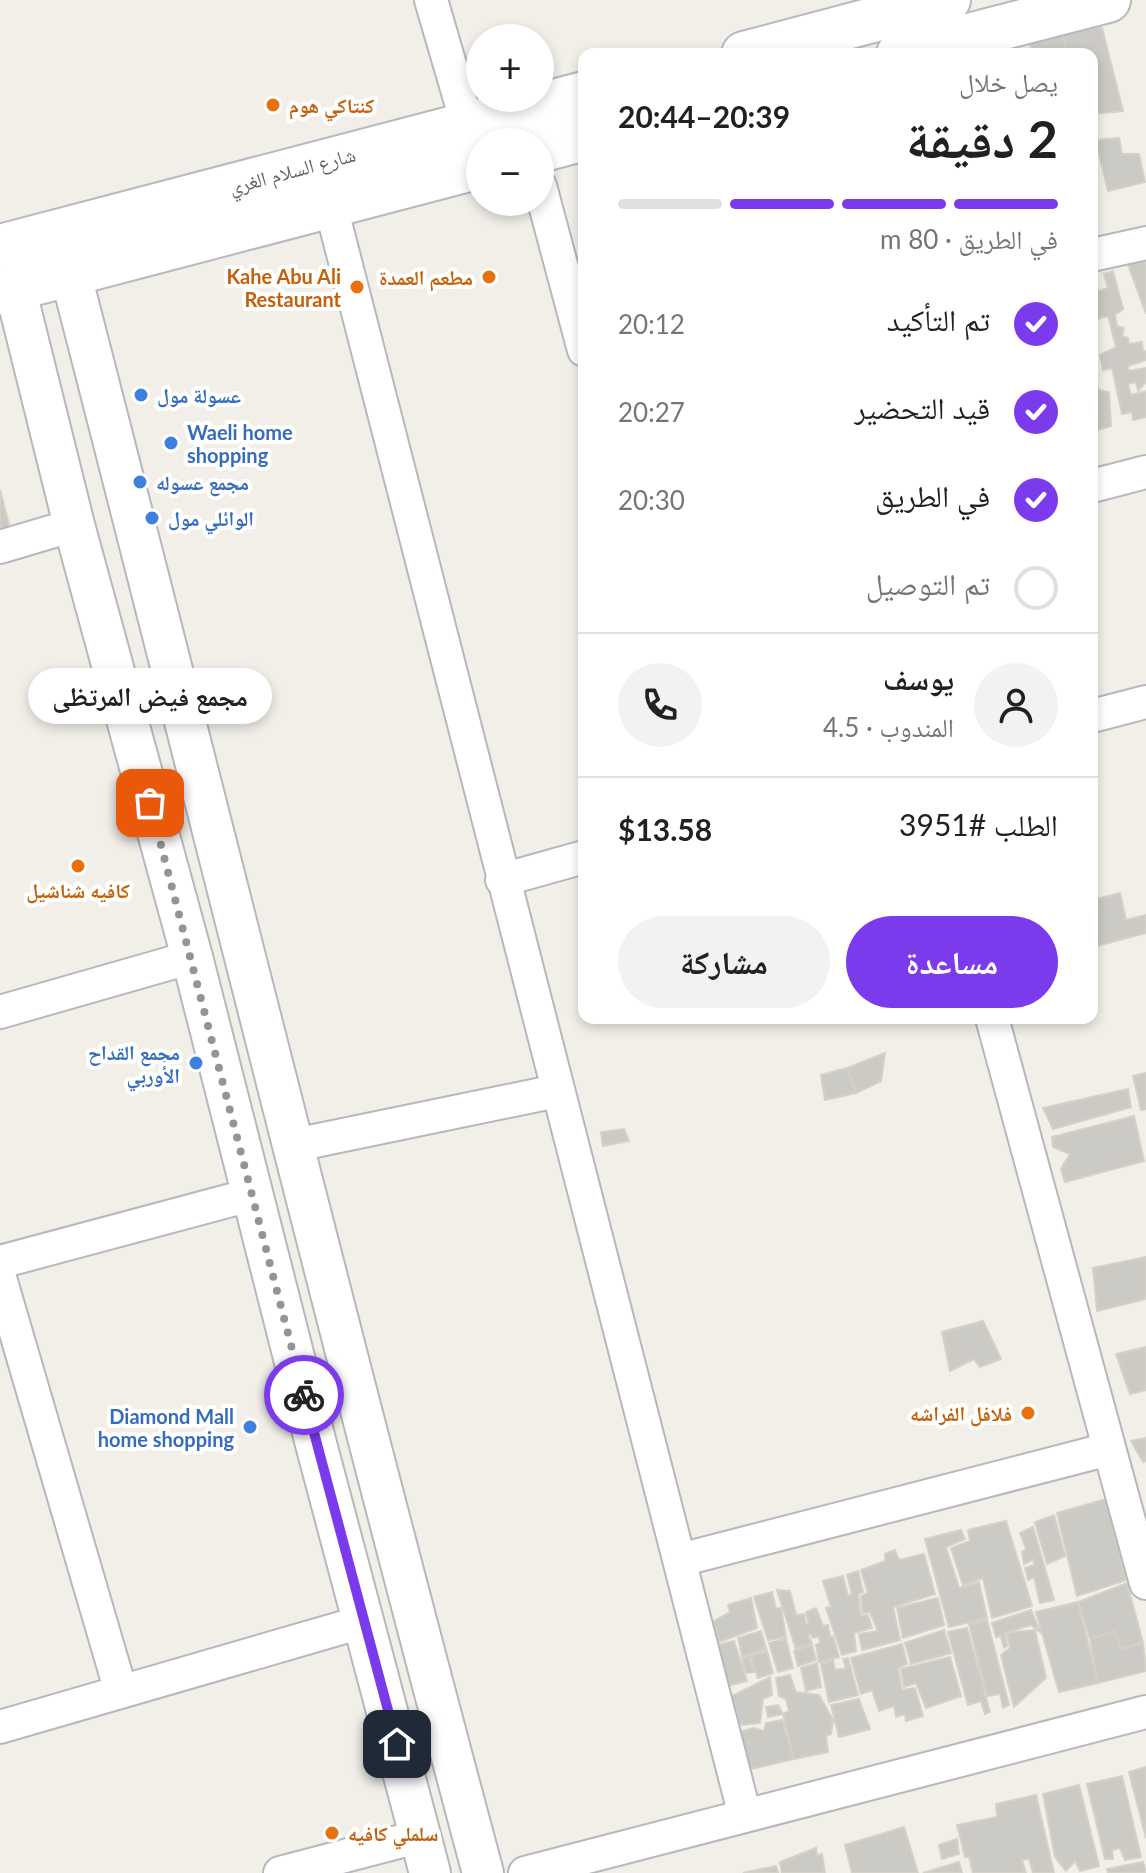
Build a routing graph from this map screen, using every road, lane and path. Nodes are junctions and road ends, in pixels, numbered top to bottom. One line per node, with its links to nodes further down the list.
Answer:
1 (431, 0): 7 (street)
2 (948, 0): 4 (main road)
3 (1108, 0): 5 (main road)
4 (811, 46)
5 (922, 48)
6 (578, 95): 7 (main road, شارع السلام الغري)
7 (467, 123): 14 (main road, شارع السلام الغري)
8 (578, 140): 9 (main road)
9 (554, 146)
10 (466, 169): 11 (main road, شارع السلام الغري)
11 (330, 203): 16 (main road, شارع السلام الغري); 26 (street)
12 (548, 216): 18 (street)
13 (1146, 243): 15 (street)
14 (0, 247)
15 (1098, 254)
16 (70, 272): 17 (main road, شارع السلام الغري); 31 (street)
17 (7, 290): 21 (street)
18 (578, 328)
19 (1146, 472): 20 (street)
20 (1098, 484)
21 (74, 525): 22 (street); 27 (street)
22 (0, 547)
23 (1144, 709): 24 (street)
24 (1098, 715)
25 (578, 859): 26 (street)
26 (502, 880): 30 (street)
27 (192, 957): 28 (street); 32 (street)
28 (0, 1012)
29 (994, 1024): 37 (street)
30 (557, 1091): 31 (street); 38 (street)
31 (295, 1145): 35 (street)
32 (254, 1194): 33 (street); 36 (street)
33 (0, 1262)
34 (0, 1278): 41 (street)
35 (365, 1433): 36 (street); 47 (street)
36 (316, 1444): 40 (street)
37 (1109, 1449): 38 (street); 39 (street)
38 (680, 1560): 44 (street)
39 (1146, 1583)
40 (365, 1621): 41 (street); 45 (street)
41 (121, 1692): 43 (street)
42 (1146, 1712): 44 (street)
43 (0, 1727)
44 (745, 1816): 48 (street)
45 (426, 1854): 46 (street)
46 (280, 1873)
47 (483, 1873)
48 (525, 1873)

